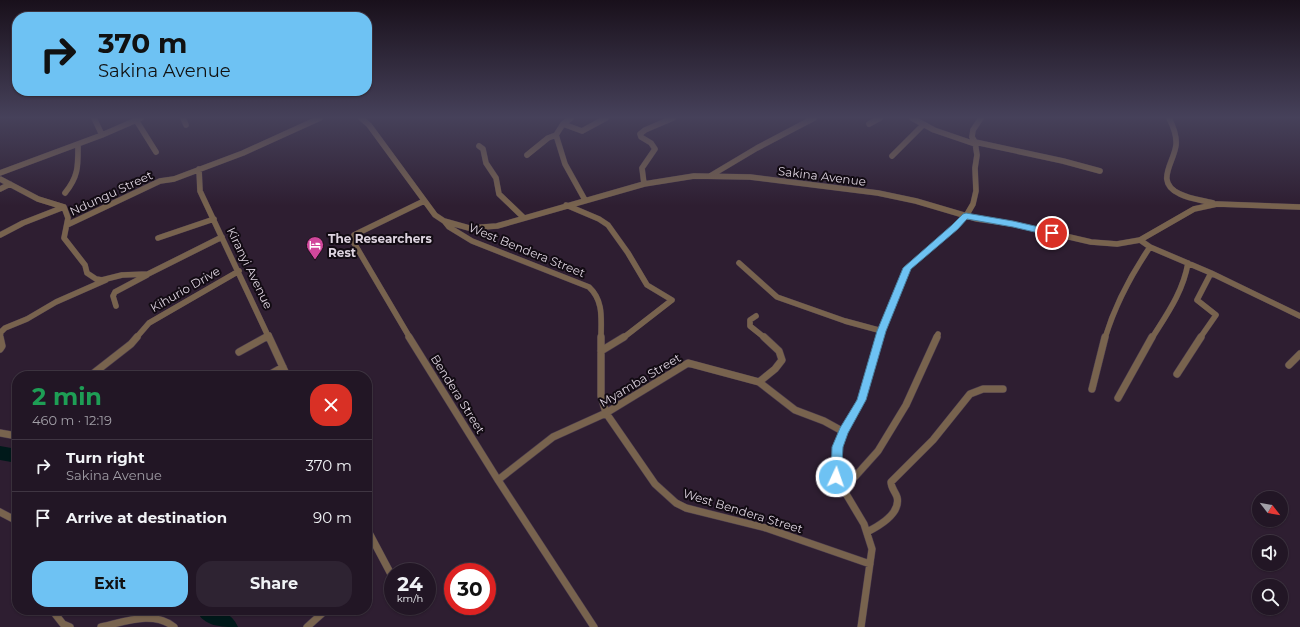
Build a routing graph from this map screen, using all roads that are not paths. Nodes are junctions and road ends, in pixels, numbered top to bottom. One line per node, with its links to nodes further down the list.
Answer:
1 (69, 147): 20 (street)
2 (78, 147): 26 (street)
3 (154, 147): 15 (street)
4 (257, 147): 18 (street, Ndungu Street)
5 (385, 147): 28 (street)
6 (481, 147): 34 (street)
7 (537, 147): 16 (street)
8 (560, 147): 27 (street)
9 (654, 147): 24 (street)
10 (758, 147): 21 (street)
11 (901, 147): 17 (street)
12 (975, 147): 33 (street)
13 (997, 147): 19 (street)
14 (1176, 147): 29 (street)
15 (156, 152)
16 (527, 155)
17 (892, 156)
18 (199, 170): 35 (street, Kiranyi Avenue); 37 (street, Ndungu Street)
19 (1100, 171)
20 (0, 173)
21 (710, 176): 24 (street, Sakina Avenue); 33 (street, Sakina Avenue)
22 (0, 179): 23 (street)
23 (10, 184): 25 (street); 31 (street)
24 (644, 184): 27 (street, Sakina Avenue)
25 (0, 189)
26 (64, 193)
27 (585, 200): 30 (street, Sakina Avenue)
28 (424, 201): 36 (street); 74 (street, Bendera Street)
29 (1216, 204): 32 (street, Sakina Avenue); 41 (street, Sakina Avenue)
30 (566, 205): 34 (street, Sakina Avenue); 57 (street)
31 (64, 207): 37 (street); 38 (street)
32 (1300, 207)
33 (966, 216): 41 (street, Sakina Avenue); 52 (street)
34 (524, 218): 36 (street, Sakina Avenue)
35 (214, 219): 39 (street, Kiranyi Avenue); 40 (street)
36 (444, 222): 57 (street, West Bendera Street)
37 (67, 225): 48 (street)
38 (0, 235)
39 (222, 237): 45 (street, Kiranyi Avenue); 47 (street)
40 (158, 238)
41 (1140, 240): 42 (street)
42 (1150, 247): 44 (street); 68 (street)
43 (739, 263): 52 (street)
44 (1188, 263): 46 (street); 69 (street)
45 (239, 271): 54 (street, Kiranyi Avenue); 62 (street, Kihurio Drive)
46 (1211, 273): 51 (street); 65 (street)
47 (148, 274): 48 (street); 49 (street)
48 (108, 279): 55 (street)
49 (116, 306)
50 (756, 316): 66 (street)
51 (1300, 316)
52 (882, 331): 71 (street)
53 (938, 334): 75 (street)
54 (269, 335): 58 (street); 61 (street, Kiranyi Avenue)
55 (0, 336): 56 (street)
56 (0, 349)
57 (601, 350): 70 (street, West Bendera Street)
58 (239, 352)
59 (1300, 354): 60 (street)
60 (1289, 365)
61 (283, 367): 63 (street); 64 (street, Kiranyi Avenue)
62 (96, 371)
63 (276, 371)
64 (285, 371)
65 (1177, 374)
66 (759, 382): 70 (street, Myamba Street); 71 (street, Myamba Street)
67 (1003, 389): 78 (street)
68 (1092, 389)
69 (1118, 398)
70 (606, 413): 74 (street, Myamba Street); 81 (street, West Bendera Street)
71 (844, 432): 75 (street)
72 (0, 433): 73 (street)
73 (12, 435)
74 (498, 480): 88 (street, Bendera Street)
75 (843, 490): 78 (street)
76 (0, 512): 77 (street)
77 (12, 518)
78 (867, 532): 81 (street)
79 (372, 538): 80 (street)
80 (385, 563)
81 (870, 564): 89 (street)
82 (56, 615): 84 (street)
83 (320, 615): 87 (street)
84 (70, 627)
85 (101, 627): 86 (street)
86 (174, 627)
87 (307, 627)
88 (594, 627)
89 (861, 627)

